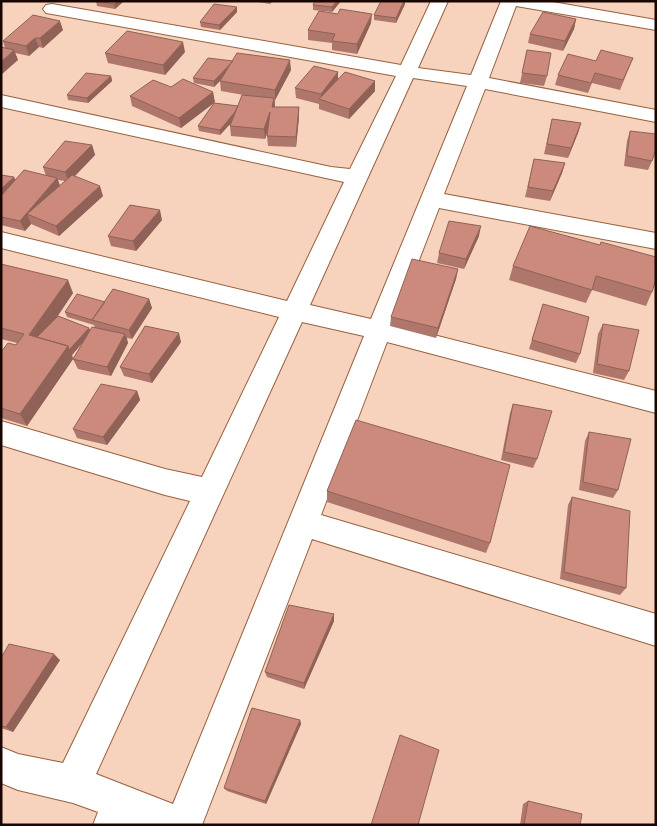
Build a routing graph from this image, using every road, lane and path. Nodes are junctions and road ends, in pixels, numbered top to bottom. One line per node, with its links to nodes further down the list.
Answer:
1 (440, 1): 6 (street)
2 (510, 1): 7 (street)
3 (516, 1): 5 (street)
4 (52, 9): 6 (street)
5 (656, 25)
6 (407, 72): 7 (street); 10 (street)
7 (477, 82): 9 (street); 11 (street)
8 (1, 101): 10 (street)
9 (656, 116)
10 (357, 177): 14 (street)
11 (430, 198): 13 (street); 15 (street)
12 (1, 240): 14 (street)
13 (656, 241)
14 (295, 310): 15 (street); 18 (street)
15 (379, 330): 16 (street); 19 (street)
16 (656, 402)
17 (1, 433): 18 (street)
18 (210, 492): 22 (street)
19 (303, 523): 20 (street); 25 (street)
20 (656, 630)
21 (1, 765): 22 (street)
22 (73, 784): 23 (street)
23 (118, 814): 24 (street)
24 (179, 825)
25 (183, 825)

